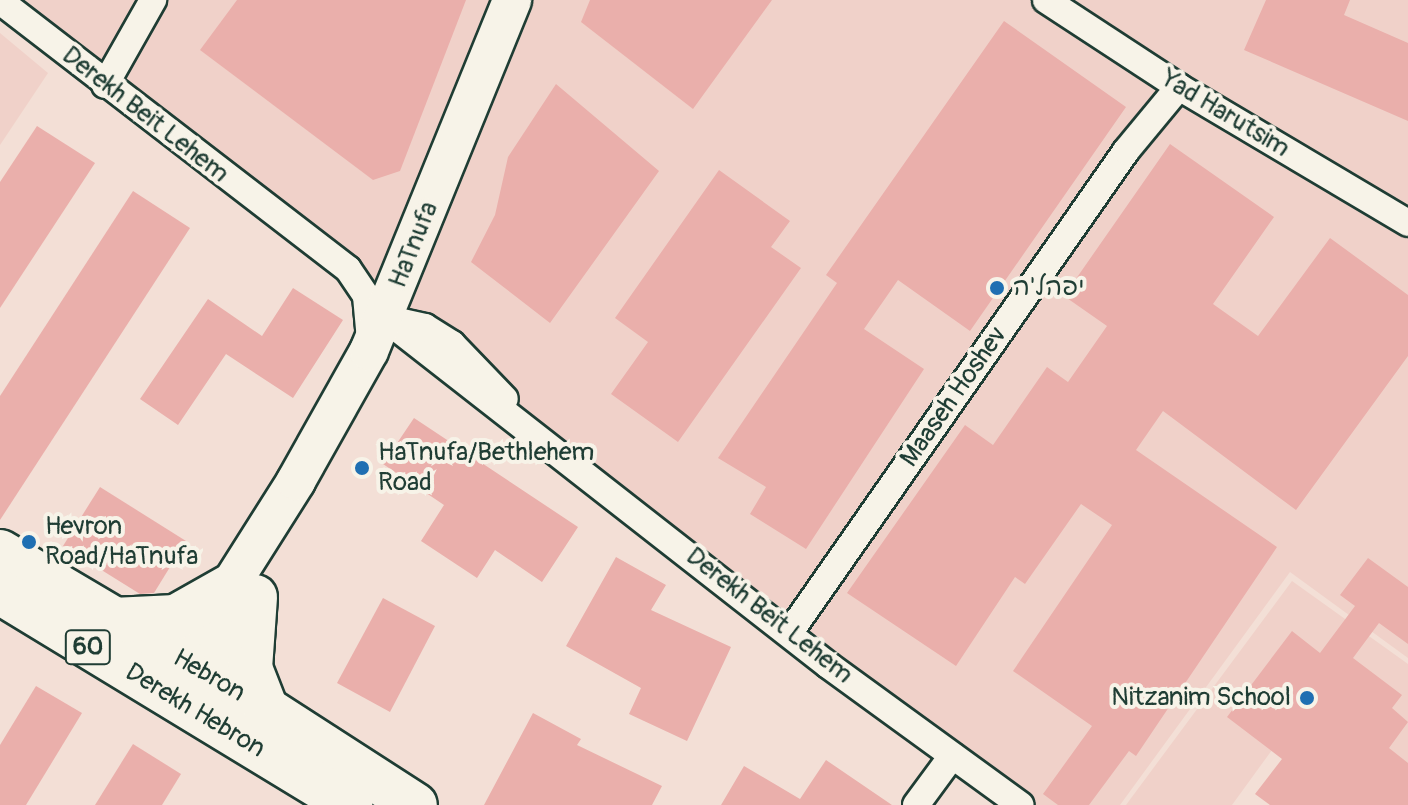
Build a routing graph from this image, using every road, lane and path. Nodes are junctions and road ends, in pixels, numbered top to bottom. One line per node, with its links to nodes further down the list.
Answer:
1 (153, 0): 5 (street)
2 (512, 0): 8 (street, HaTnufa)
3 (1046, 0): 6 (street, Yad Harutsim)
4 (0, 1): 5 (street, Derekh Beit Lehem)
5 (105, 85): 8 (street, Derekh Beit Lehem)
6 (1179, 87): 7 (street, Yad Harutsim); 13 (street, Maaseh Hoshev)
7 (1408, 223)
8 (376, 335): 11 (street, HaTnufa); 13 (street, Derekh Beit Lehem)
9 (0, 552): 12 (highway, Hebron / 60)
10 (0, 592): 14 (highway, Derekh Hebron / 60)
11 (242, 592): 12 (highway); 14 (street, HaTnufa); 15 (highway)
12 (113, 620): 14 (highway, Hebron / 60)
13 (790, 632): 16 (street, Derekh Beit Lehem)
14 (189, 679): 15 (highway, Hebron / 60); 17 (highway, Derekh Hebron / 60)
15 (266, 709): 18 (highway, Hebron / 60)
16 (952, 756): 19 (street); 20 (street, Derekh Beit Lehem)
17 (350, 805)
18 (415, 805)
19 (916, 805)
20 (1021, 805)

